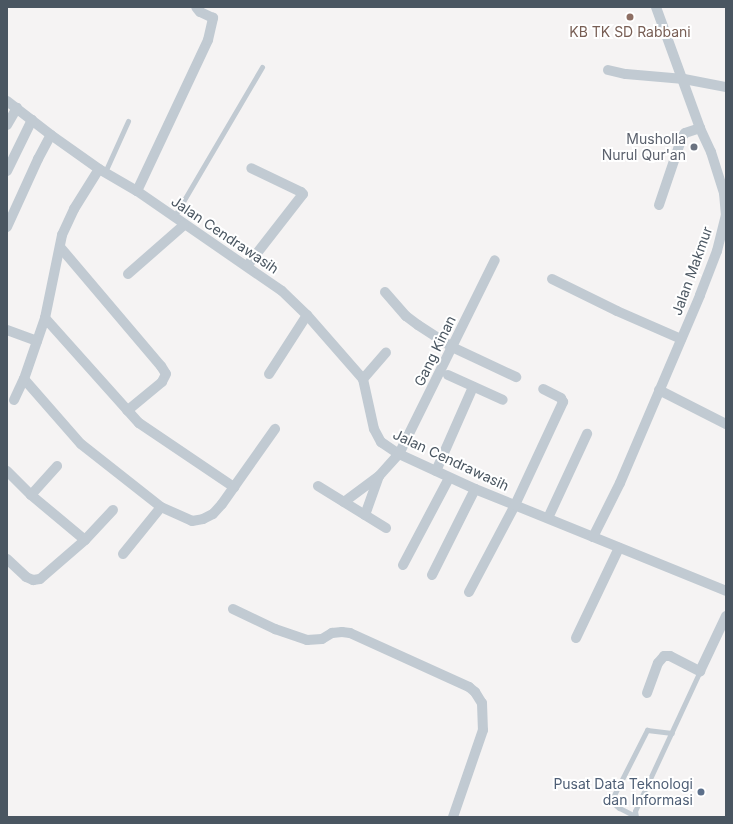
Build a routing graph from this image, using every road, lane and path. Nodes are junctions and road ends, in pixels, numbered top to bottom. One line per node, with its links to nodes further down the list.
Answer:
1 (196, 7): 17 (street)
2 (656, 7): 5 (street, Jalan Makmur)
3 (262, 67): 20 (lane)
4 (608, 70): 5 (street)
5 (684, 79): 6 (street); 12 (street, Jalan Makmur)
6 (726, 87)
7 (7, 101): 8 (street, Jalan Cendrawasih)
8 (17, 108): 9 (street, Jalan Cendrawasih); 11 (street)
9 (32, 120): 13 (street, Jalan Cendrawasih); 16 (street)
10 (128, 121): 15 (lane)
11 (7, 125)
12 (700, 128): 18 (street, Jalan Makmur); 19 (street)
13 (51, 135): 15 (street, Jalan Cendrawasih); 22 (street)
14 (251, 168): 25 (street)
15 (102, 170): 17 (street, Jalan Cendrawasih); 23 (street)
16 (7, 171)
17 (136, 191): 20 (street, Jalan Cendrawasih)
18 (725, 194): 32 (street, Jalan Makmur)
19 (659, 205)
20 (174, 218): 21 (street, Jalan Cendrawasih)
21 (184, 224): 25 (street, Jalan Cendrawasih); 26 (street)
22 (7, 227)
23 (60, 247): 30 (street); 46 (street)
24 (495, 260): 34 (street, Gang Kinan)
25 (248, 266): 29 (street, Jalan Cendrawasih)
26 (128, 274)
27 (552, 279): 32 (street)
28 (385, 292): 34 (street)
29 (306, 315): 36 (street); 40 (street, Jalan Cendrawasih)
30 (45, 318): 33 (street); 46 (street)
31 (7, 330): 33 (street)
32 (681, 339): 43 (street, Jalan Makmur)
33 (37, 341): 39 (street)
34 (452, 347): 38 (street); 50 (street, Gang Kinan)
35 (386, 353): 40 (street)
36 (269, 374)
37 (448, 376): 41 (street)
38 (516, 377)
39 (24, 379): 44 (street); 62 (street)
40 (363, 379): 50 (street, Jalan Cendrawasih)
41 (473, 387): 45 (street); 53 (street)
42 (542, 389): 61 (street)
43 (659, 390): 47 (street); 67 (street, Jalan Makmur)
44 (14, 400)
45 (503, 400)
46 (127, 410): 57 (street)
47 (726, 424)
48 (275, 429): 57 (street)
49 (587, 434): 65 (street)
50 (399, 454): 53 (street, Jalan Cendrawasih); 54 (street, Gang Kinan)
51 (57, 466): 59 (street)
52 (7, 471): 59 (street)
53 (436, 471): 55 (street, Jalan Cendrawasih)
54 (379, 476): 60 (street); 64 (street)
55 (449, 478): 58 (street, Jalan Cendrawasih); 72 (street)
56 (318, 486): 60 (street)
57 (234, 487): 62 (street)
58 (475, 489): 61 (street, Jalan Cendrawasih); 73 (street)
59 (31, 495): 68 (street)
60 (344, 502): 64 (street)
61 (515, 505): 65 (street, Jalan Cendrawasih); 75 (street)
62 (161, 507): 70 (street)
63 (113, 510): 68 (street)
64 (365, 516): 66 (street)
65 (548, 518): 67 (street, Jalan Cendrawasih)
66 (386, 528)
67 (593, 537): 69 (street, Jalan Cendrawasih)
68 (85, 540): 71 (street)
69 (619, 548): 74 (street, Jalan Cendrawasih); 78 (street)
70 (123, 554)
71 (7, 559)
72 (403, 566)
73 (432, 575)
74 (726, 591)
75 (469, 592)
76 (233, 609): 82 (street)
77 (726, 616): 79 (street)
78 (576, 638)
79 (700, 671): 80 (street); 81 (lane)
80 (647, 693)
81 (672, 733): 83 (lane); 83 (lane)
82 (453, 817)
83 (635, 817)

